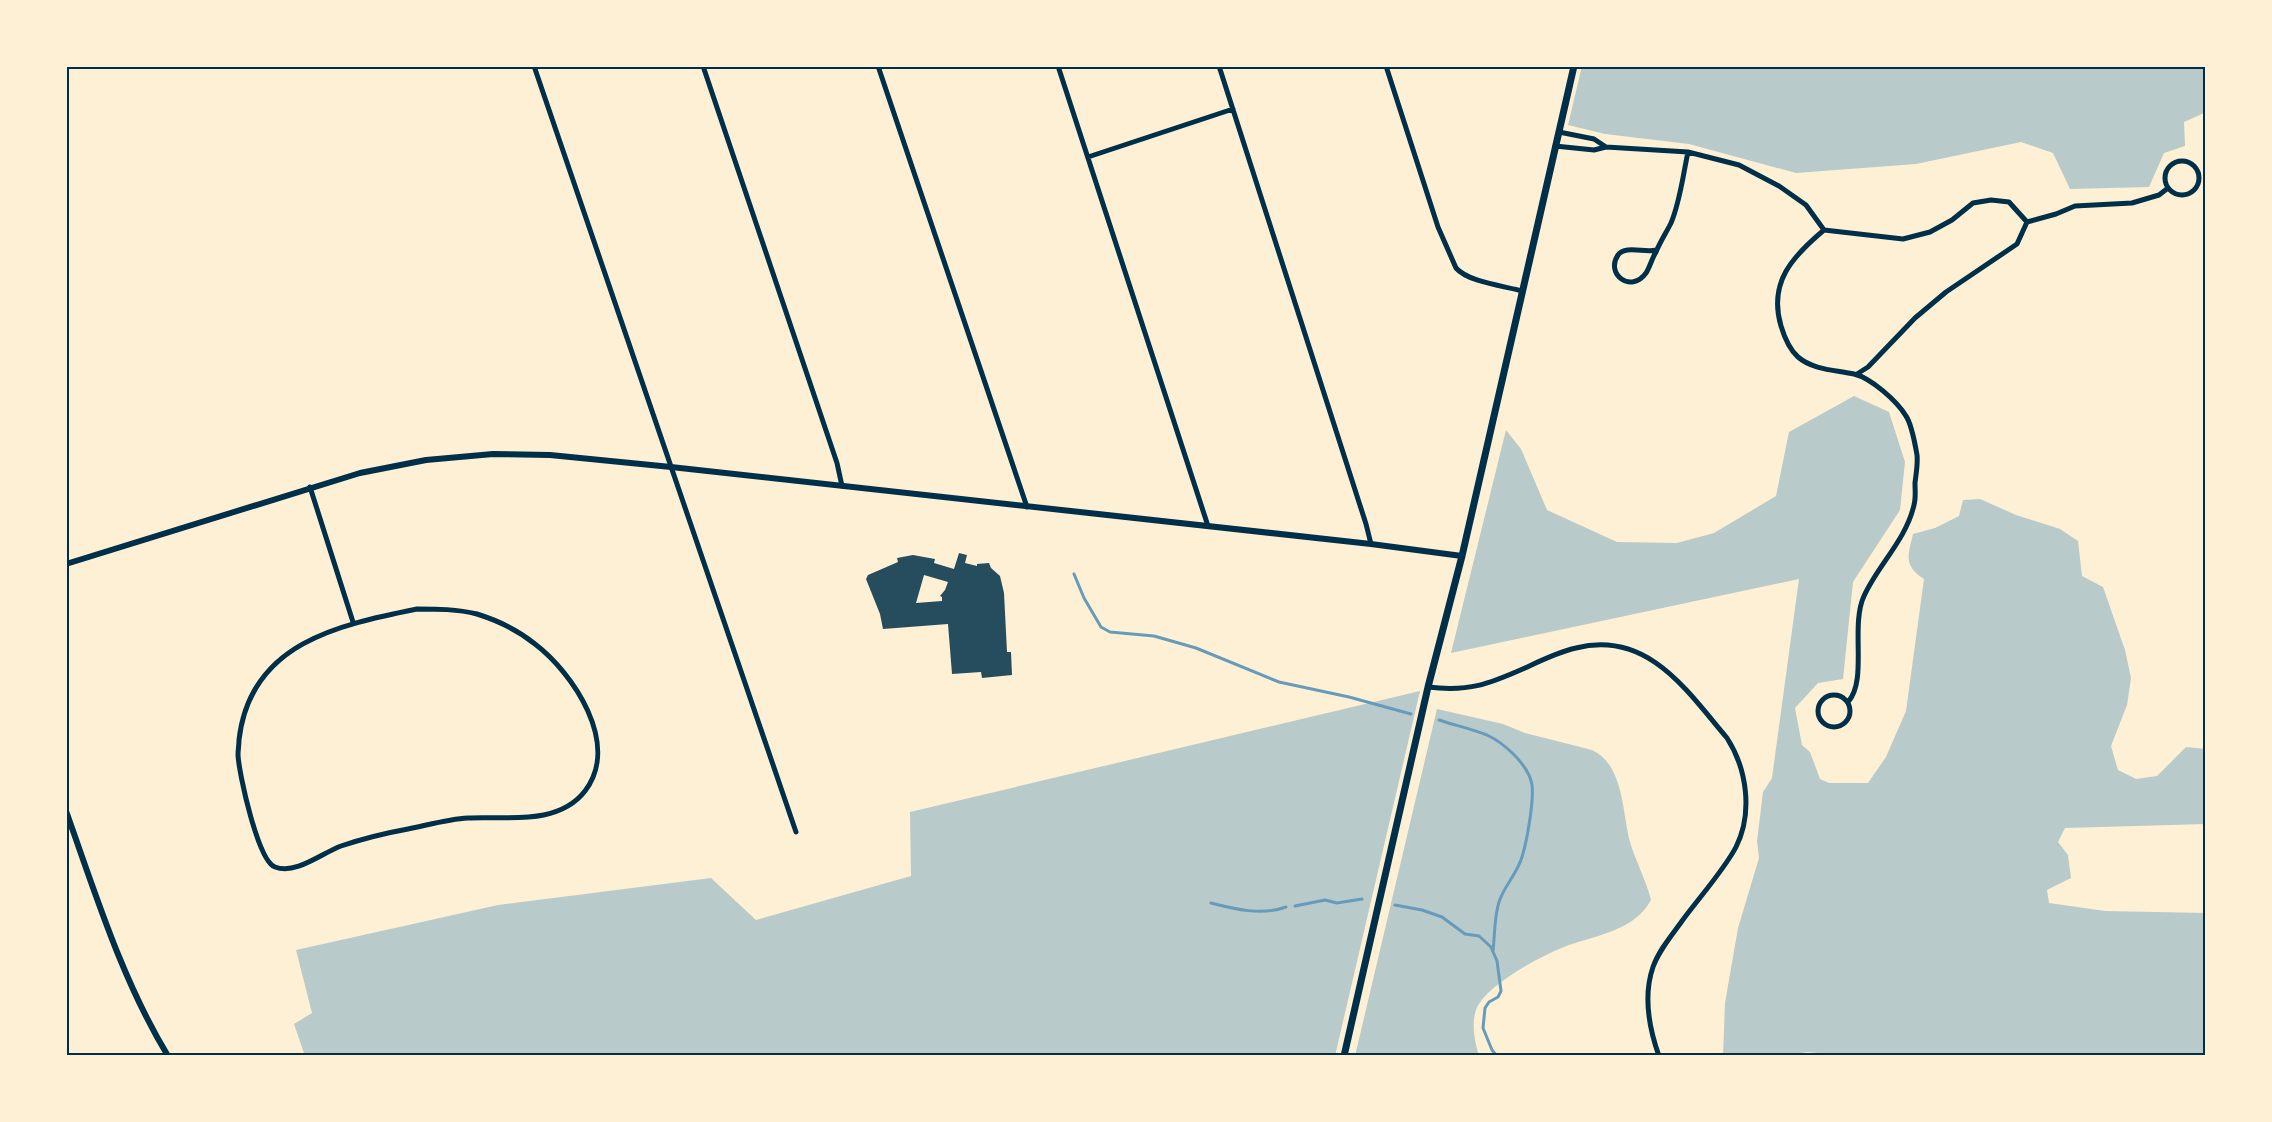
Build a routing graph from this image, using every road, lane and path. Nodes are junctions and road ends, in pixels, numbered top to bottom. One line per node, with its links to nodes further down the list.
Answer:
1 (534, 66): 20 (street)
2 (703, 66): 21 (street)
3 (878, 66): 23 (street)
4 (1058, 66): 13 (street)
5 (1219, 66): 8 (street)
6 (1386, 66): 18 (street)
7 (1574, 66): 9 (main road)
8 (1233, 109): 13 (street); 25 (street)
9 (1558, 132): 10 (main road); 11 (street)
10 (1556, 146): 11 (street); 18 (main road)
11 (1606, 147): 12 (street)
12 (1688, 152): 16 (street); 17 (street)
13 (1088, 157): 24 (street)
14 (2168, 188): 14 (street); 15 (street)
15 (2027, 222): 16 (street); 19 (street)
16 (1824, 230): 19 (street)
17 (1656, 250): 17 (street)
18 (1522, 291): 26 (main road)
19 (1857, 374): 30 (street)
20 (671, 467): 21 (street); 22 (street); 32 (street)
21 (842, 486): 23 (street)
22 (310, 487): 27 (street); 28 (street)
23 (1027, 507): 24 (street)
24 (1208, 526): 25 (street)
25 (1371, 544): 26 (street)
26 (1462, 556): 29 (main road)
27 (66, 564)
28 (353, 622): 28 (street)
29 (1428, 687): 34 (main road); 35 (street)
30 (1848, 702): 30 (street)
31 (66, 811): 33 (street)
32 (796, 832)
33 (168, 1056)
34 (1344, 1056)
35 (1659, 1056)

